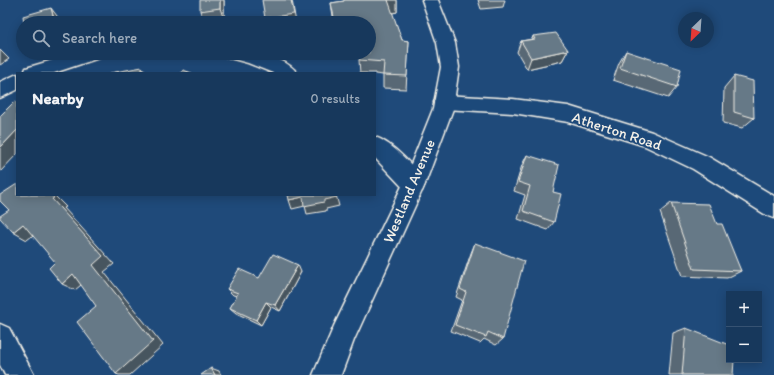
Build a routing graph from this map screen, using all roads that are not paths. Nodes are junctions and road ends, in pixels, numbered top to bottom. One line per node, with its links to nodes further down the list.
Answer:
1 (430, 0): 8 (street, Westland Avenue)
2 (74, 60): 4 (street)
3 (258, 60): 5 (street)
4 (36, 72)
5 (286, 72)
6 (16, 82): 7 (street)
7 (0, 90)
8 (444, 102): 10 (street, Westland Avenue); 11 (street, Atherton Road)
9 (376, 146): 10 (street)
10 (414, 184): 14 (street, Westland Avenue)
11 (774, 208)
12 (0, 337): 13 (street)
13 (20, 375)
14 (327, 375)

